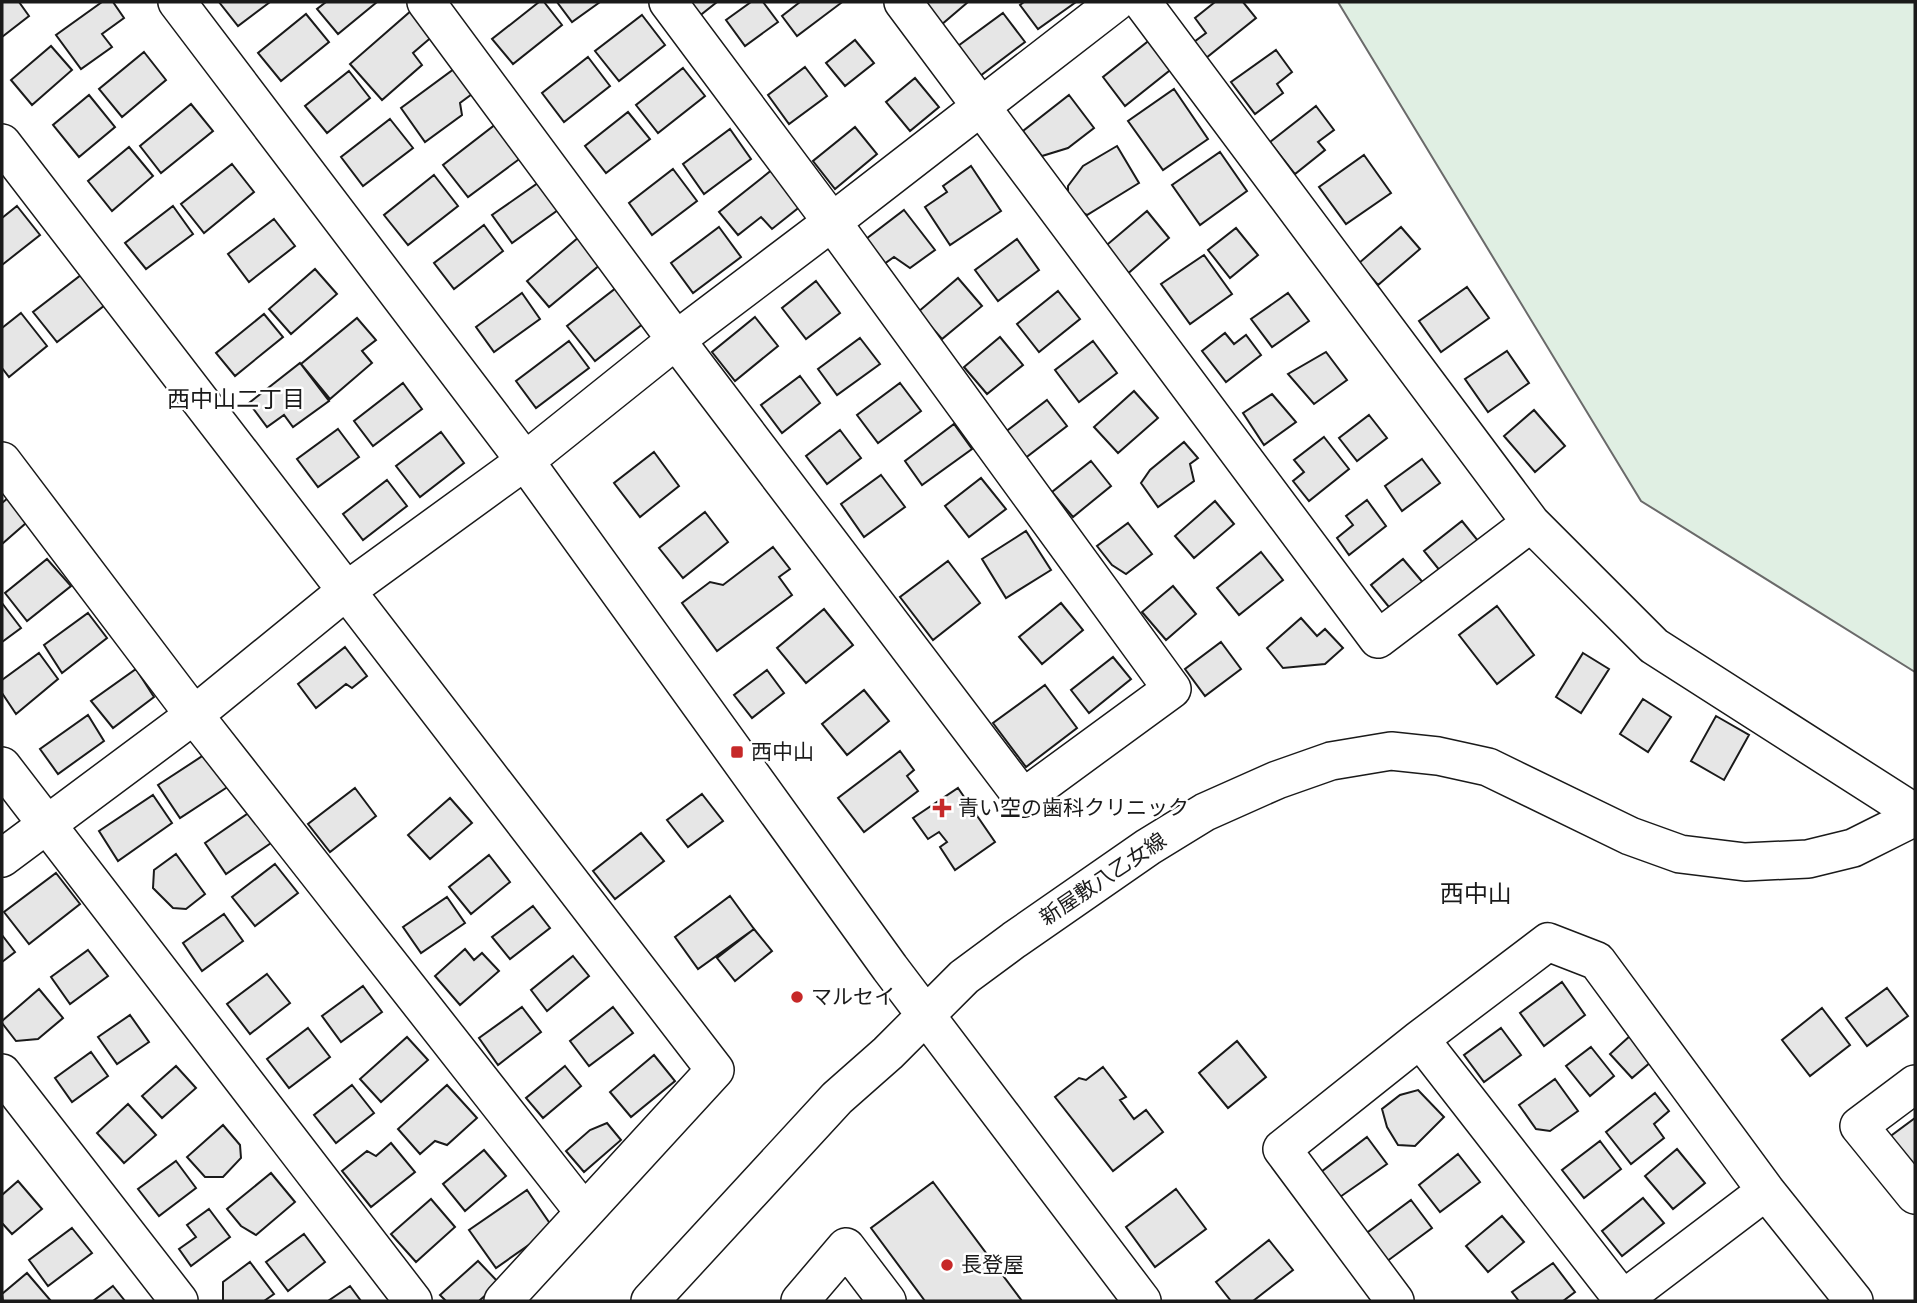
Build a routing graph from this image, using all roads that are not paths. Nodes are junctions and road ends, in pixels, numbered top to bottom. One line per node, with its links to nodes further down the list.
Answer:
1 (177, 2): 12 (street)
2 (426, 2): 10 (street)
3 (668, 2): 9 (street)
4 (903, 2): 7 (street)
5 (1116, 2): 7 (street)
6 (1142, 2): 13 (street)
7 (982, 106): 9 (street); 13 (street)
8 (2, 143): 14 (street)
9 (832, 222): 10 (street); 10 (street)
10 (676, 340): 12 (street)
11 (2, 461): 15 (street)
12 (525, 461): 14 (street); 20 (street)
13 (1531, 523): 17 (street)
14 (346, 591): 15 (street); 26 (street)
15 (194, 715): 18 (street); 26 (street)
16 (2, 766): 18 (street)
17 (1915, 815): 20 (street, 新屋敷八乙女線)
18 (47, 825): 19 (street); 28 (street)
19 (2, 858)
20 (926, 1015): 30 (street, 新屋敷八乙女線); 33 (street)
21 (1420, 1039): 24 (street); 34 (street); 35 (street)
22 (2, 1073): 27 (street)
23 (1915, 1084): 25 (street)
24 (1766, 1191): 35 (street); 36 (street)
25 (1915, 1195)
26 (584, 1212): 29 (street)
27 (179, 1301)
28 (413, 1301)
29 (503, 1301)
30 (650, 1301)
31 (800, 1301): 32 (street)
32 (887, 1301)
33 (1142, 1301)
34 (1395, 1301)
35 (1622, 1301)
36 (1854, 1301)

